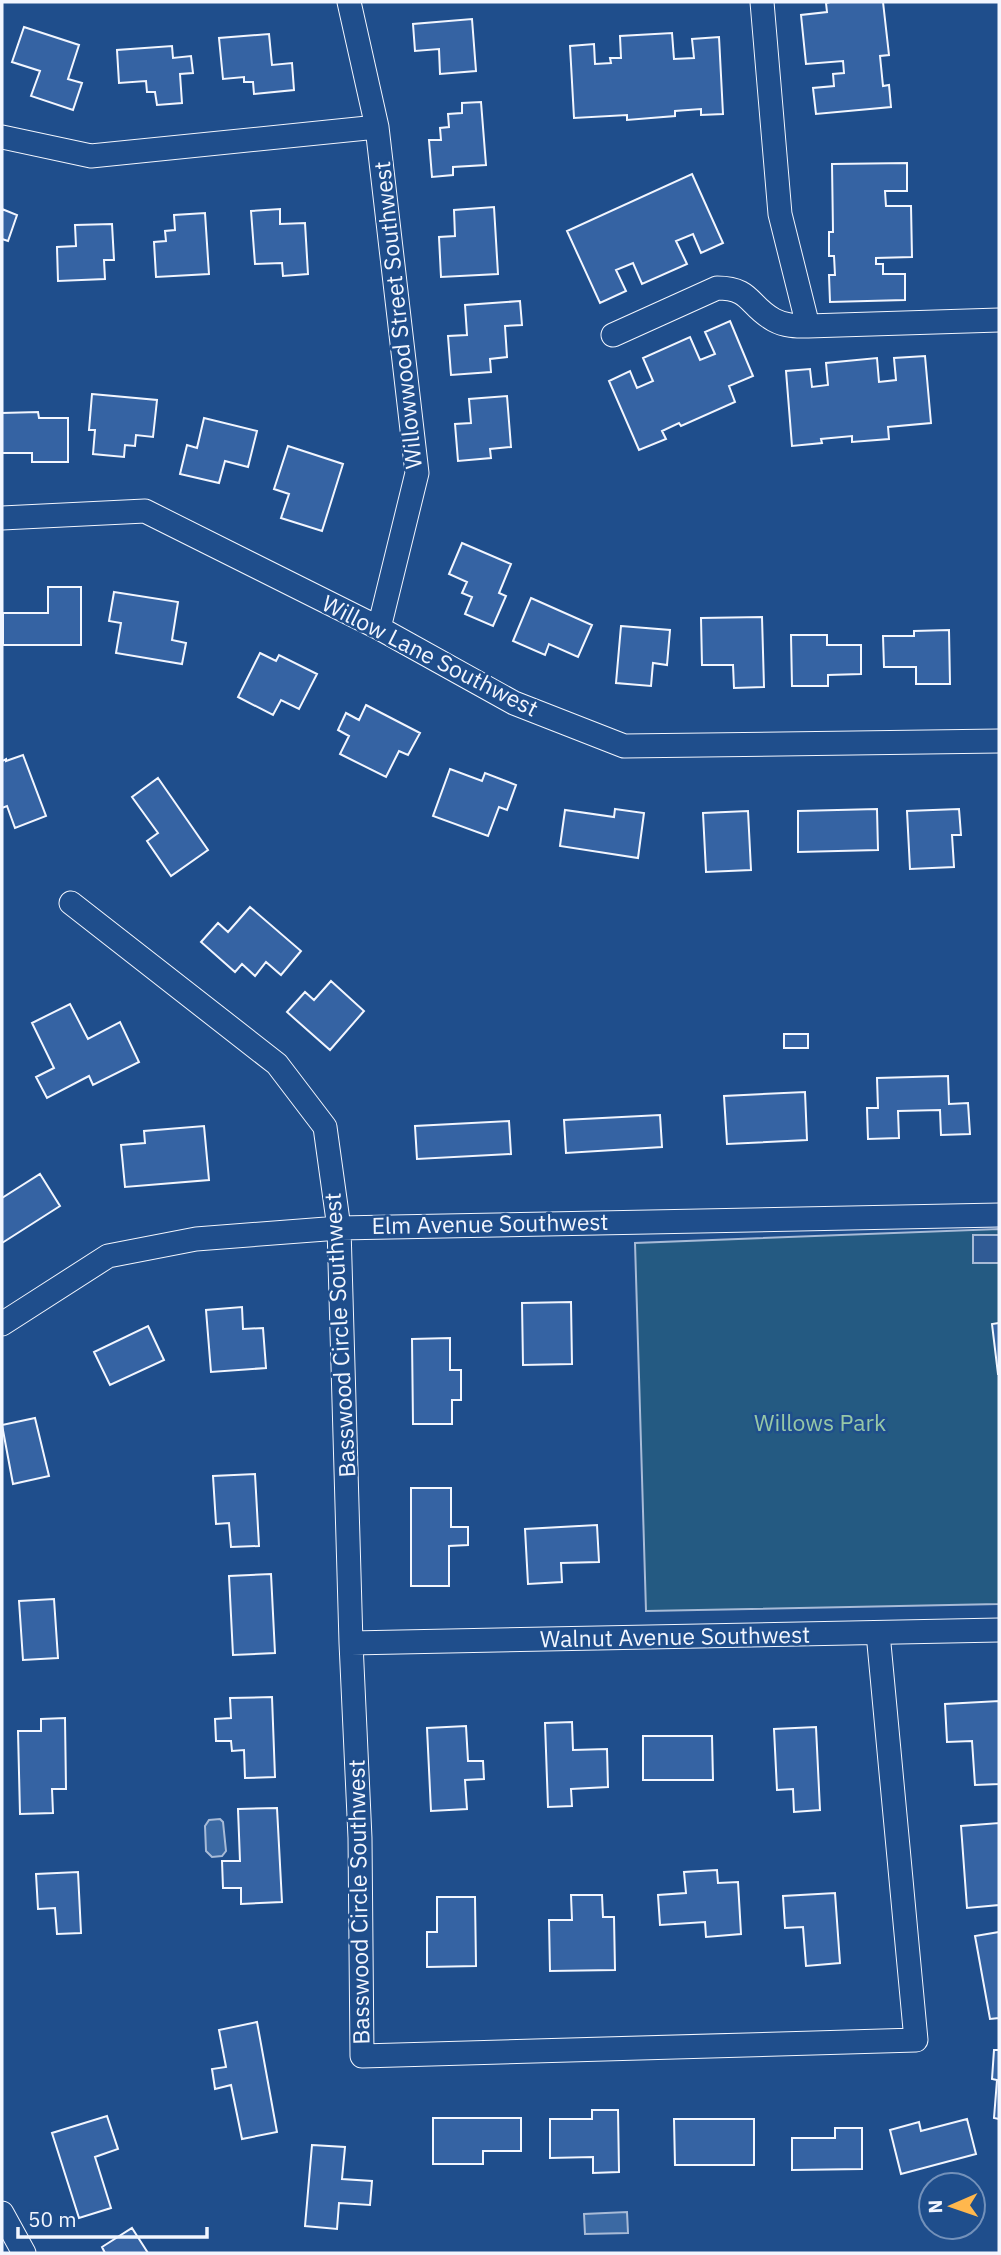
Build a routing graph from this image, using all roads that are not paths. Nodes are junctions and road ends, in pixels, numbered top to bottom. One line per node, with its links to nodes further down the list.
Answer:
1 (349, 2): 3 (street, Willowwood Street Southwest)
2 (762, 2): 6 (street)
3 (377, 127): 4 (street); 9 (street, Willowwood Street Southwest)
4 (2, 137)
5 (999, 320): 6 (street)
6 (808, 326): 7 (street)
7 (613, 335)
8 (2, 518): 9 (street, Willow Lane Southwest)
9 (379, 628): 10 (street, Willow Lane Southwest)
10 (999, 741)
11 (71, 903): 13 (street, Basswood Circle Southwest)
12 (999, 1215): 13 (street, Elm Avenue Southwest)
13 (339, 1228): 14 (street, Elm Avenue Southwest); 17 (street, Basswood Circle Southwest)
14 (2, 1324)
15 (999, 1630): 16 (street, Walnut Avenue Southwest)
16 (878, 1633): 17 (street, Walnut Avenue Southwest); 17 (street, Basswood Circle Southwest)
17 (351, 1643)
18 (2, 2213): 19 (street)
19 (24, 2253)

